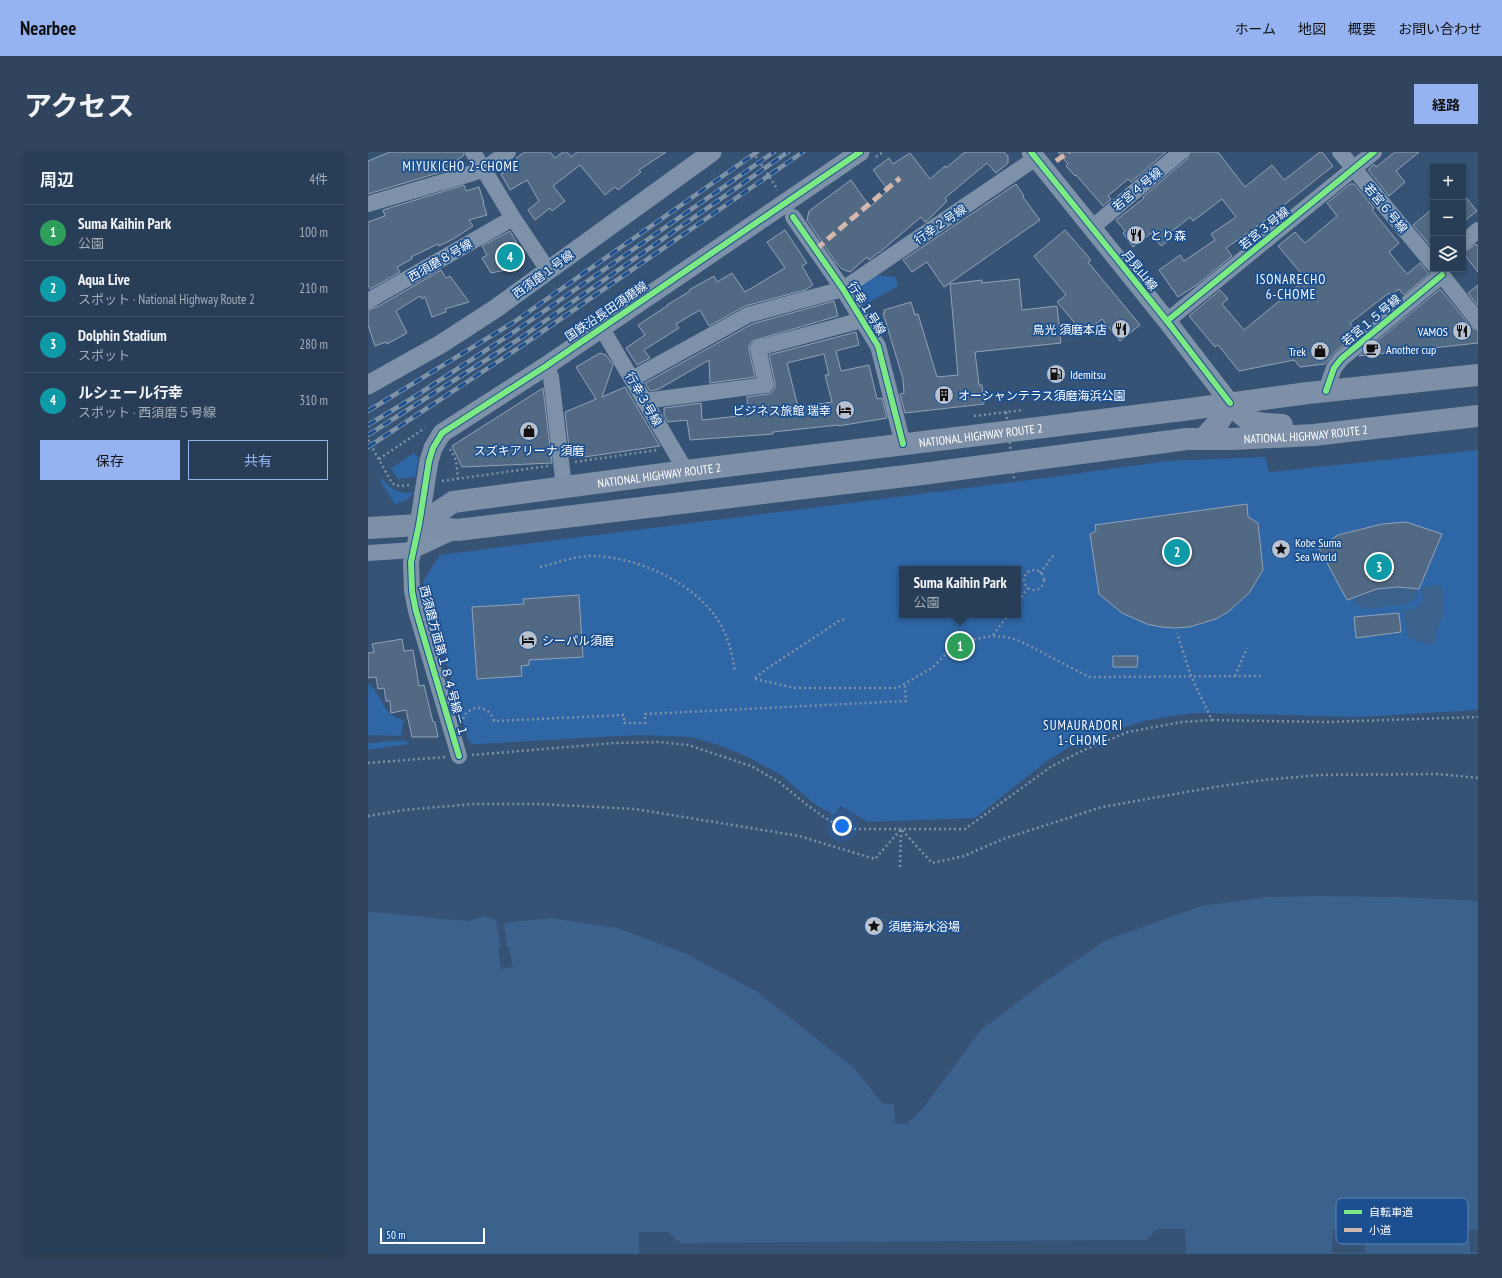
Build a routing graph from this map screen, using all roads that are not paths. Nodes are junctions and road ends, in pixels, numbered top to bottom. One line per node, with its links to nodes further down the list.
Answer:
1 (473, 152): 9 (street)
2 (508, 152): 9 (street)
3 (712, 152): 18 (street, 西須磨１号線)
4 (860, 152): 26 (street, 国鉄沿長田須磨線)
5 (1181, 152): 14 (street, 若宮４号線)
6 (1340, 152): 10 (street, 若宮６号線)
7 (1374, 152): 10 (street, 若宮３号線)
8 (1034, 155): 14 (street, 月見山線); 21 (street, 行幸２号線)
9 (484, 169): 11 (street); 13 (street)
10 (1354, 169): 17 (street, 若宮６号線); 25 (street, 若宮３号線)
11 (368, 204)
12 (793, 217): 21 (street, 行幸１号線)
13 (512, 218): 18 (street); 22 (street, 西須磨８号線)
14 (1093, 227): 25 (street, 月見山線)
15 (1478, 230): 16 (street)
16 (1466, 240)
17 (1430, 259)
18 (548, 270): 30 (street, 西須磨１号線)
19 (1435, 272): 31 (street, 若宮１５号線)
20 (1440, 272): 24 (street, 若宮６号線)
21 (843, 290): 23 (street, 行幸１号線); 29 (street, 行幸２号線)
22 (368, 301)
23 (862, 320): 32 (street); 36 (street, 行幸１号線)
24 (1478, 320)
25 (1168, 321): 33 (street, 月見山線)
26 (602, 327): 27 (street, 国鉄沿長田須磨線); 29 (street, 行幸３号線)
27 (546, 366): 38 (street); 39 (street, 国鉄沿長田須磨線)
28 (1478, 376): 31 (highway, NATIONAL HIGHWAY ROUTE 2)
29 (632, 379): 32 (street, 行幸３号線)
30 (368, 385)
31 (1326, 391): 33 (highway, NATIONAL HIGHWAY ROUTE 2)
32 (644, 401): 37 (street, 行幸３号線)
33 (1230, 403): 34 (highway); 35 (highway); 36 (highway, NATIONAL HIGHWAY ROUTE 2)
34 (1476, 416): 35 (highway, NATIONAL HIGHWAY ROUTE 2)
35 (1203, 439): 41 (highway, NATIONAL HIGHWAY ROUTE 2)
36 (903, 444): 37 (highway, NATIONAL HIGHWAY ROUTE 2)
37 (686, 471): 38 (highway, NATIONAL HIGHWAY ROUTE 2)
38 (564, 487): 39 (highway, NATIONAL HIGHWAY ROUTE 2)
39 (419, 525): 40 (highway, NATIONAL HIGHWAY ROUTE 2); 41 (highway, NATIONAL HIGHWAY ROUTE 2); 42 (street, 西須磨方面第１８４号線－１)
40 (368, 528)
41 (457, 530): 42 (street)
42 (414, 550): 43 (street); 44 (street, 西須磨方面第１８４号線－１)
43 (368, 553)
44 (459, 756)

